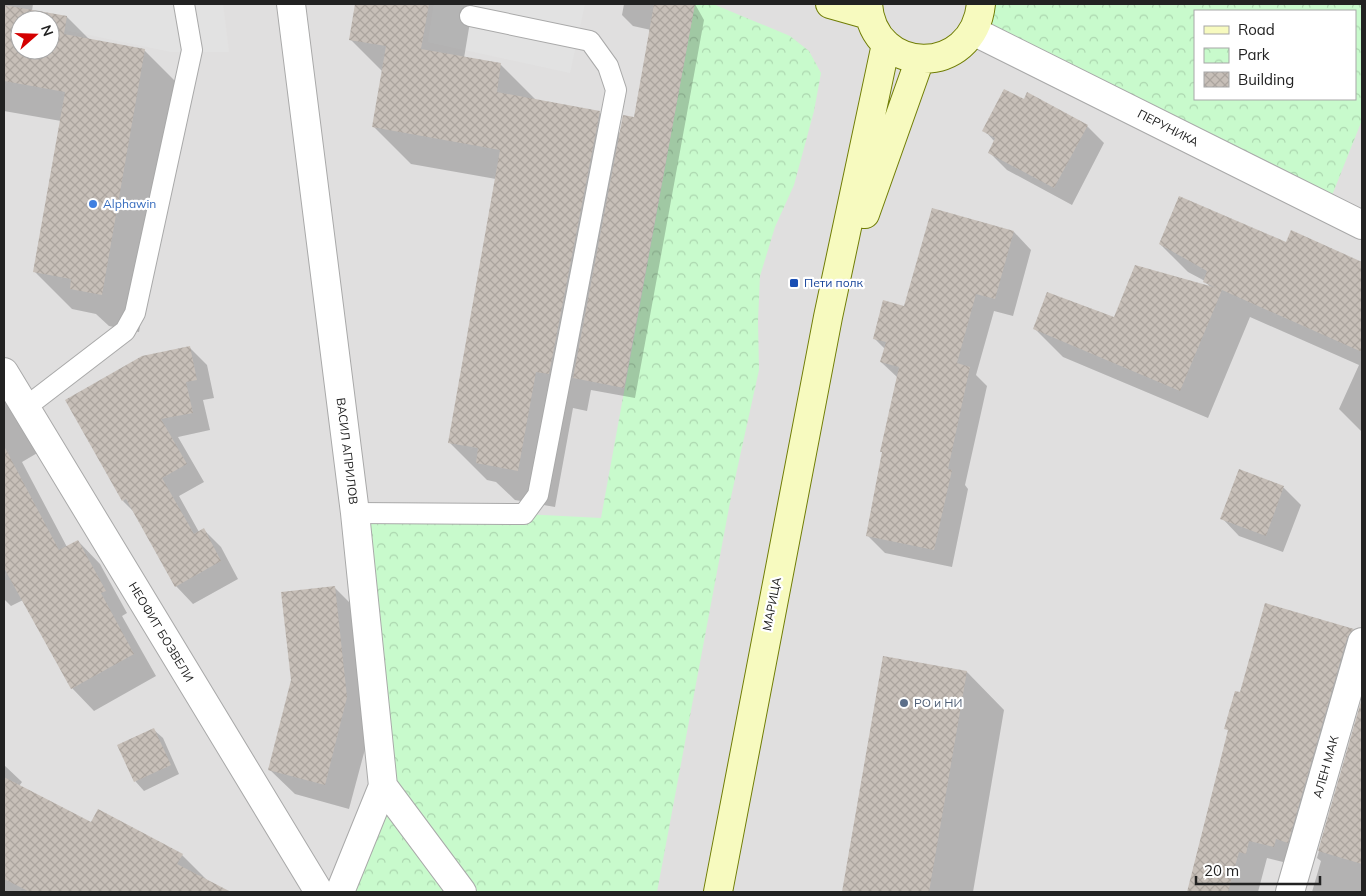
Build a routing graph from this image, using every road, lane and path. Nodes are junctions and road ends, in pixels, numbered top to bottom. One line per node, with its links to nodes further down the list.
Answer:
1 (184, 4): 13 (lane)
2 (291, 4): 14 (street, ВАСИЛ АПРИЛОВ)
3 (830, 4): 5 (main road)
4 (981, 4): 7 (main road)
5 (869, 9): 8 (main road)
6 (470, 16): 14 (lane)
7 (974, 31): 9 (main road); 10 (street, ПЕРУНИКА)
8 (886, 44): 9 (main road); 11 (main road)
9 (920, 59): 11 (main road)
10 (1362, 226)
11 (828, 316): 20 (main road, МАРИЦА)
12 (4, 372): 13 (street, НЕОФИТ БОЗВЕЛИ)
13 (26, 407): 17 (street, НЕОФИТ БОЗВЕЛИ)
14 (355, 513): 16 (street, ВАСИЛ АПРИЛОВ)
15 (1362, 642): 21 (street, АЛЕН МАК)
16 (383, 786): 18 (street, ВАСИЛ АПРИЛОВ); 19 (street)
17 (319, 892)
18 (340, 892)
19 (462, 892)
20 (718, 892)
21 (1290, 892)

